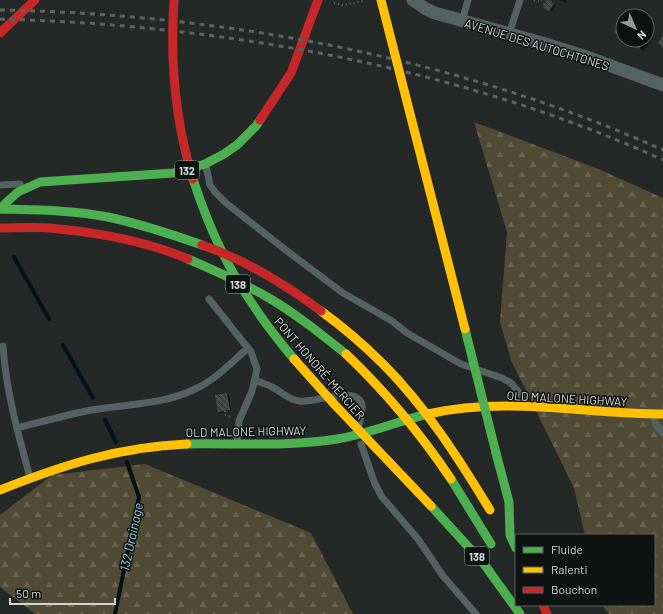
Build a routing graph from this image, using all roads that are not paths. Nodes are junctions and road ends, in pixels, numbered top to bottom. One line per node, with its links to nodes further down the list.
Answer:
1 (35, 0): 9 (main road)
2 (174, 0): 35 (main road, PONT HONORÉ-MERCIER / 138, bridge)
3 (318, 0): 12 (main road, 132)
4 (381, 0): 30 (main road, bridge)
5 (468, 0): 8 (lane)
6 (520, 0): 10 (lane)
7 (417, 1): 8 (street, AVENUE DES AUTOCHTONES)
8 (462, 21): 10 (street, AVENUE DES AUTOCHTONES)
9 (0, 33)
10 (509, 34): 11 (street, AVENUE DES AUTOCHTONES)
11 (663, 85)
12 (205, 164): 13 (main road, 132); 21 (lane)
13 (40, 182): 14 (lane); 15 (main road, 132)
14 (0, 185)
15 (0, 209): 30 (main road, bridge)
16 (0, 228): 32 (main road, bridge)
17 (209, 299): 19 (lane)
18 (3, 346): 24 (lane)
19 (248, 348): 20 (lane); 24 (lane)
20 (255, 380): 26 (lane); 27 (lane)
21 (526, 406): 22 (main road, OLD MALONE HIGHWAY); 26 (main road, OLD MALONE HIGHWAY)
22 (652, 414): 23 (main road, OLD MALONE HIGHWAY); 25 (lane)
23 (663, 414)
24 (17, 428): 28 (lane)
25 (663, 433)
26 (357, 434): 27 (main road, OLD MALONE HIGHWAY); 36 (lane)
27 (237, 444): 28 (main road, OLD MALONE HIGHWAY)
28 (30, 478): 29 (main road, OLD MALONE HIGHWAY)
29 (0, 490)
30 (510, 535): 31 (main road)
31 (515, 546)
32 (494, 552)
33 (503, 573): 34 (main road)
34 (515, 604)
35 (518, 612)
36 (476, 614)

